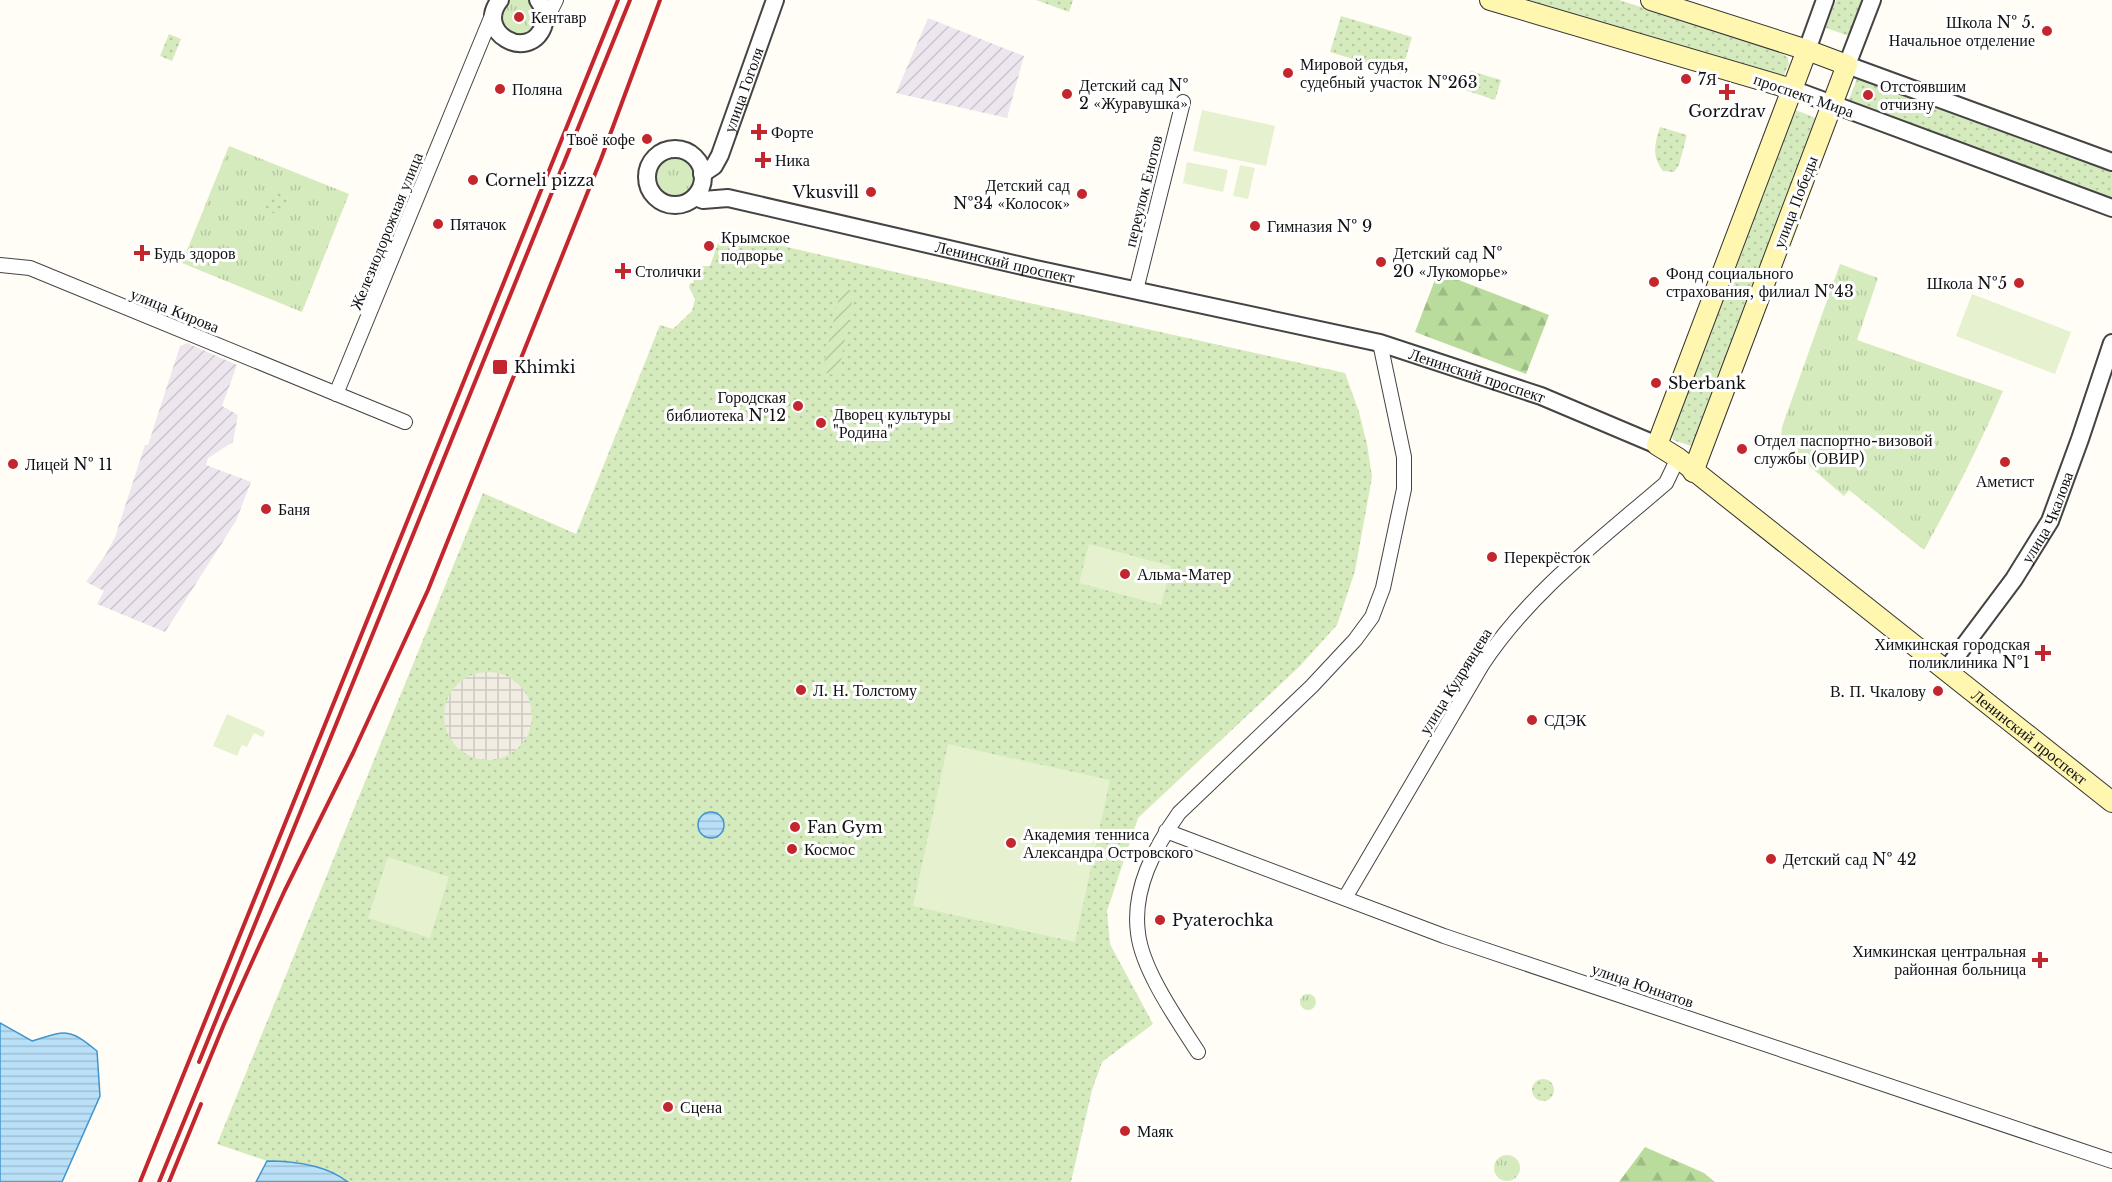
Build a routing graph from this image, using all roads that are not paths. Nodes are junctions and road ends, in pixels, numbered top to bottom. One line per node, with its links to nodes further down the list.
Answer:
1 (538, 0): 9 (street)
2 (556, 0): 9 (street)
3 (775, 0): 16 (street, улица Гоголя)
4 (1490, 0): 12 (main road, проспект Мира)
5 (1651, 0): 10 (main road)
6 (1825, 0): 10 (street)
7 (1872, 0): 11 (street, улица Победы)
8 (496, 4): 9 (street); 24 (street, Железнодорожная улица)
9 (545, 22)
10 (1807, 50): 11 (main road); 12 (main road)
11 (1847, 65): 14 (main road, улица Победы); 15 (street)
12 (1792, 89): 14 (street, проспект Мира); 26 (main road)
13 (1183, 102): 21 (street, переулок Енотов)
14 (1833, 104): 19 (street, проспект Мира); 27 (main road, улица Победы)
15 (2112, 162)
16 (702, 177): 17 (street); 17 (street); 18 (street, Ленинский проспект)
17 (699, 198): 18 (street, Ленинский проспект)
18 (728, 198): 21 (street, Ленинский проспект)
19 (2112, 208)
20 (0, 265): 24 (street, улица Кирова)
21 (1136, 290): 23 (street, Ленинский проспект)
22 (2112, 342): 28 (street, улица Чкалова)
23 (1380, 343): 26 (street, Ленинский проспект); 30 (street)
24 (336, 394): 25 (street)
25 (405, 422)
26 (1657, 445): 27 (main road, Ленинский проспект)
27 (1686, 465): 28 (main road, Ленинский проспект); 31 (street, улица Кудрявцева)
28 (1946, 670): 29 (main road, Ленинский проспект)
29 (2112, 802)
30 (1167, 831): 31 (street, улица Юннатов); 32 (street)
31 (1345, 898): 33 (street, улица Юннатов)
32 (1198, 1052)
33 (2112, 1161)

